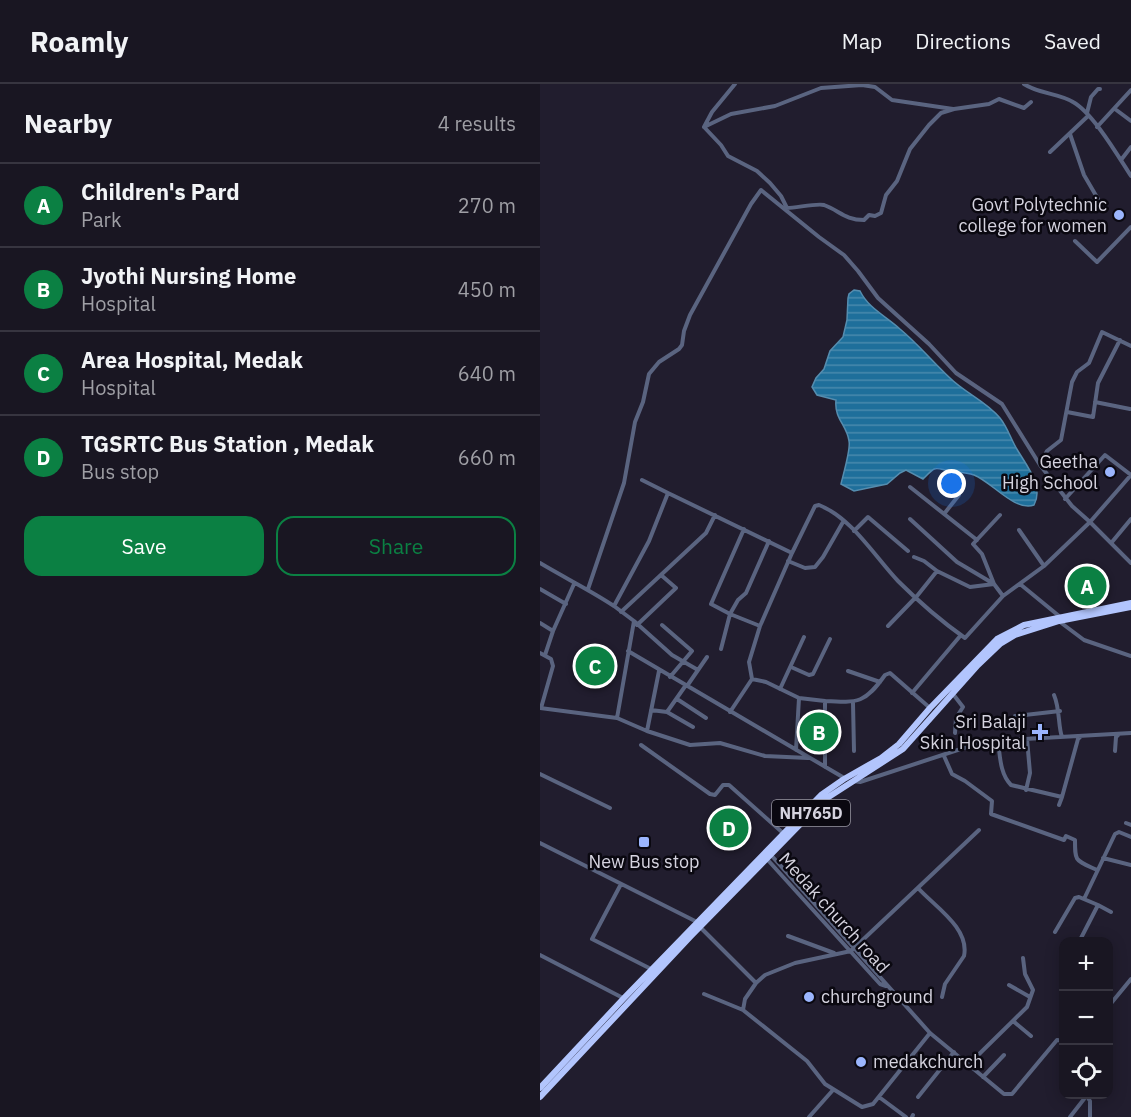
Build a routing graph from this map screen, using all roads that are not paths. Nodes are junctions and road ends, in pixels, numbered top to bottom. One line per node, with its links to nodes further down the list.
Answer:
1 (735, 84): 10 (street)
2 (1024, 84): 8 (street)
3 (1100, 89): 8 (street)
4 (1131, 90): 7 (street)
5 (1031, 102): 6 (street)
6 (954, 109): 10 (street); 10 (street)
7 (1115, 109): 9 (street); 11 (street)
8 (1087, 115): 11 (street); 12 (street)
9 (1131, 121)
10 (704, 127)
11 (1097, 127): 15 (street)
12 (1070, 134): 14 (street); 17 (street)
13 (1131, 147): 15 (street)
14 (1050, 153)
15 (1121, 159): 16 (street)
16 (1131, 176)
17 (1098, 198)
18 (1131, 227): 19 (street)
19 (1075, 242)
20 (1120, 340): 21 (street); 22 (street); 24 (street)
21 (1131, 346)
22 (1095, 402): 23 (street); 24 (street)
23 (1130, 409)
24 (1067, 412): 25 (street)
25 (1040, 465): 31 (street); 58 (street)
26 (1131, 475): 31 (street); 38 (street)
27 (642, 480): 29 (street)
28 (910, 487): 32 (street)
29 (668, 493): 33 (street); 63 (street)
30 (959, 495): 32 (street)
31 (1065, 499): 38 (street)
32 (944, 514): 43 (street)
33 (716, 515): 39 (street); 53 (street)
34 (1000, 515): 43 (street)
35 (910, 519): 55 (street)
36 (1131, 519): 44 (street)
37 (843, 522): 41 (street); 46 (street); 48 (street)
38 (1090, 522): 44 (street); 51 (street)
39 (744, 528): 42 (street); 65 (street)
40 (1019, 530): 51 (street)
41 (854, 531): 45 (street); 59 (street)
42 (768, 540): 46 (street); 65 (street)
43 (977, 540): 55 (street)
44 (1112, 542): 49 (street)
45 (908, 551)
46 (792, 553): 48 (street)
47 (914, 557): 52 (street)
48 (788, 561): 70 (street)
49 (1131, 562)
50 (540, 563): 54 (street)
51 (1044, 566): 56 (street)
52 (937, 571): 55 (street); 59 (street)
53 (661, 575): 64 (street); 68 (street)
54 (574, 584): 58 (street); 61 (street)
55 (994, 584): 60 (street)
56 (1020, 584): 60 (street); 66 (street)
57 (540, 589): 61 (street)
58 (588, 589): 63 (street)
59 (915, 596): 71 (street); 73 (street)
60 (1003, 596): 73 (street)
61 (566, 604): 72 (street)
62 (1131, 605): 66 (highway, NH765D)
63 (614, 606): 64 (street)
64 (621, 612): 68 (street)
65 (730, 614): 70 (street); 76 (street)
66 (1059, 619): 80 (street); 93 (highway, NH765D); 100 (highway, NH765D)
67 (540, 623): 72 (street)
68 (635, 623): 77 (street); 82 (street)
69 (662, 625): 82 (street)
70 (760, 626): 88 (street)
71 (888, 626)
72 (554, 631): 79 (street)
73 (962, 635): 92 (street)
74 (804, 637): 83 (street)
75 (830, 639): 83 (street)
76 (721, 649)
77 (628, 651): 85 (street); 106 (street)
78 (540, 653): 79 (street)
79 (545, 655): 99 (street)
80 (1131, 656)
81 (707, 657): 84 (street)
82 (681, 662): 84 (street); 87 (street)
83 (791, 667): 91 (street)
84 (698, 670): 90 (street)
85 (659, 671): 87 (street); 101 (street)
86 (848, 671): 89 (street)
87 (670, 677): 90 (street)
88 (752, 679): 91 (street); 104 (street)
89 (880, 682): 92 (street); 98 (street)
90 (687, 686): 96 (street); 104 (street)
91 (780, 689): 95 (street)
92 (912, 693): 100 (street)
93 (953, 694): 110 (street); 126 (highway, NH765D)
94 (1054, 694): 102 (street)
95 (799, 698): 97 (street); 118 (street)
96 (677, 699): 103 (street); 107 (street)
97 (825, 701): 98 (street); 123 (street)
98 (853, 703): 119 (street)
99 (540, 708): 106 (street)
100 (930, 708): 125 (highway, NH765D)
101 (651, 710): 103 (street); 109 (street)
102 (1060, 711): 105 (street); 114 (street)
103 (667, 712): 108 (street)
104 (730, 712): 118 (street)
105 (1015, 716)
106 (616, 718): 109 (street)
107 (706, 718)
108 (693, 727)
109 (647, 731): 122 (street)
110 (955, 733)
111 (1131, 733): 112 (street)
112 (1120, 734): 113 (street); 120 (street)
113 (1081, 735): 114 (street); 128 (street)
114 (1062, 737): 115 (street)
115 (1027, 739): 116 (street); 127 (street)
116 (998, 741): 121 (street); 127 (street)
117 (641, 745): 132 (street)
118 (796, 750): 122 (street)
119 (854, 751)
120 (1115, 752)
121 (944, 756): 126 (street); 138 (street)
122 (808, 758): 123 (street)
123 (825, 767): 125 (street)
124 (540, 774): 130 (street)
125 (844, 778): 126 (street); 132 (highway, NH765D)
126 (852, 781): 135 (highway, NH765D)
127 (1026, 790): 128 (street)
128 (1062, 797): 129 (street)
129 (1059, 805)
130 (610, 808)
131 (979, 830): 140 (street)
132 (784, 833): 135 (highway, NH765D)
133 (1131, 837): 136 (street)
134 (540, 843): 139 (street)
135 (767, 855): 144 (highway, NH765D); 148 (street, Medak church road)
136 (1102, 858): 137 (street); 138 (street)
137 (1131, 866)
138 (1097, 870): 141 (street)
139 (621, 884): 144 (street); 152 (street)
140 (918, 888): 148 (street); 157 (street)
141 (1084, 899): 142 (street); 145 (street)
142 (1098, 905): 143 (street); 147 (street)
143 (1111, 912)
144 (699, 924): 152 (highway, NH765D); 154 (street); 173 (highway, NH765D)
145 (1055, 932)
146 (788, 936): 149 (street)
147 (1081, 937)
148 (853, 949): 149 (street); 163 (street, Medak church road)
149 (835, 953): 154 (street)
150 (540, 955): 159 (street)
151 (1023, 958): 158 (street)
152 (652, 969): 159 (highway, NH765D)
153 (1131, 980): 160 (street)
154 (756, 983): 161 (street)
155 (1009, 985): 158 (street)
156 (704, 994): 161 (street)
157 (942, 997)
158 (1030, 997): 162 (street)
159 (624, 998): 170 (highway, NH765D)
160 (1113, 1001)
161 (744, 1010): 171 (street)
162 (1013, 1022): 164 (street); 168 (street)
163 (930, 1034): 166 (street, Medak church road); 174 (street)
164 (1031, 1036)
165 (1059, 1040): 169 (street, Medak church road)
166 (954, 1052): 168 (street, Medak church road); 172 (street)
167 (1004, 1055): 169 (street)
168 (969, 1064): 169 (street, Medak church road)
169 (983, 1077)
170 (540, 1088)
171 (833, 1090): 174 (street); 177 (street)
172 (918, 1096)
173 (540, 1097)
174 (879, 1097): 178 (street)
175 (1083, 1099): 179 (street)
176 (1089, 1099): 180 (street)
177 (809, 1117)
178 (906, 1117)
179 (1070, 1117)
180 (1090, 1117)

